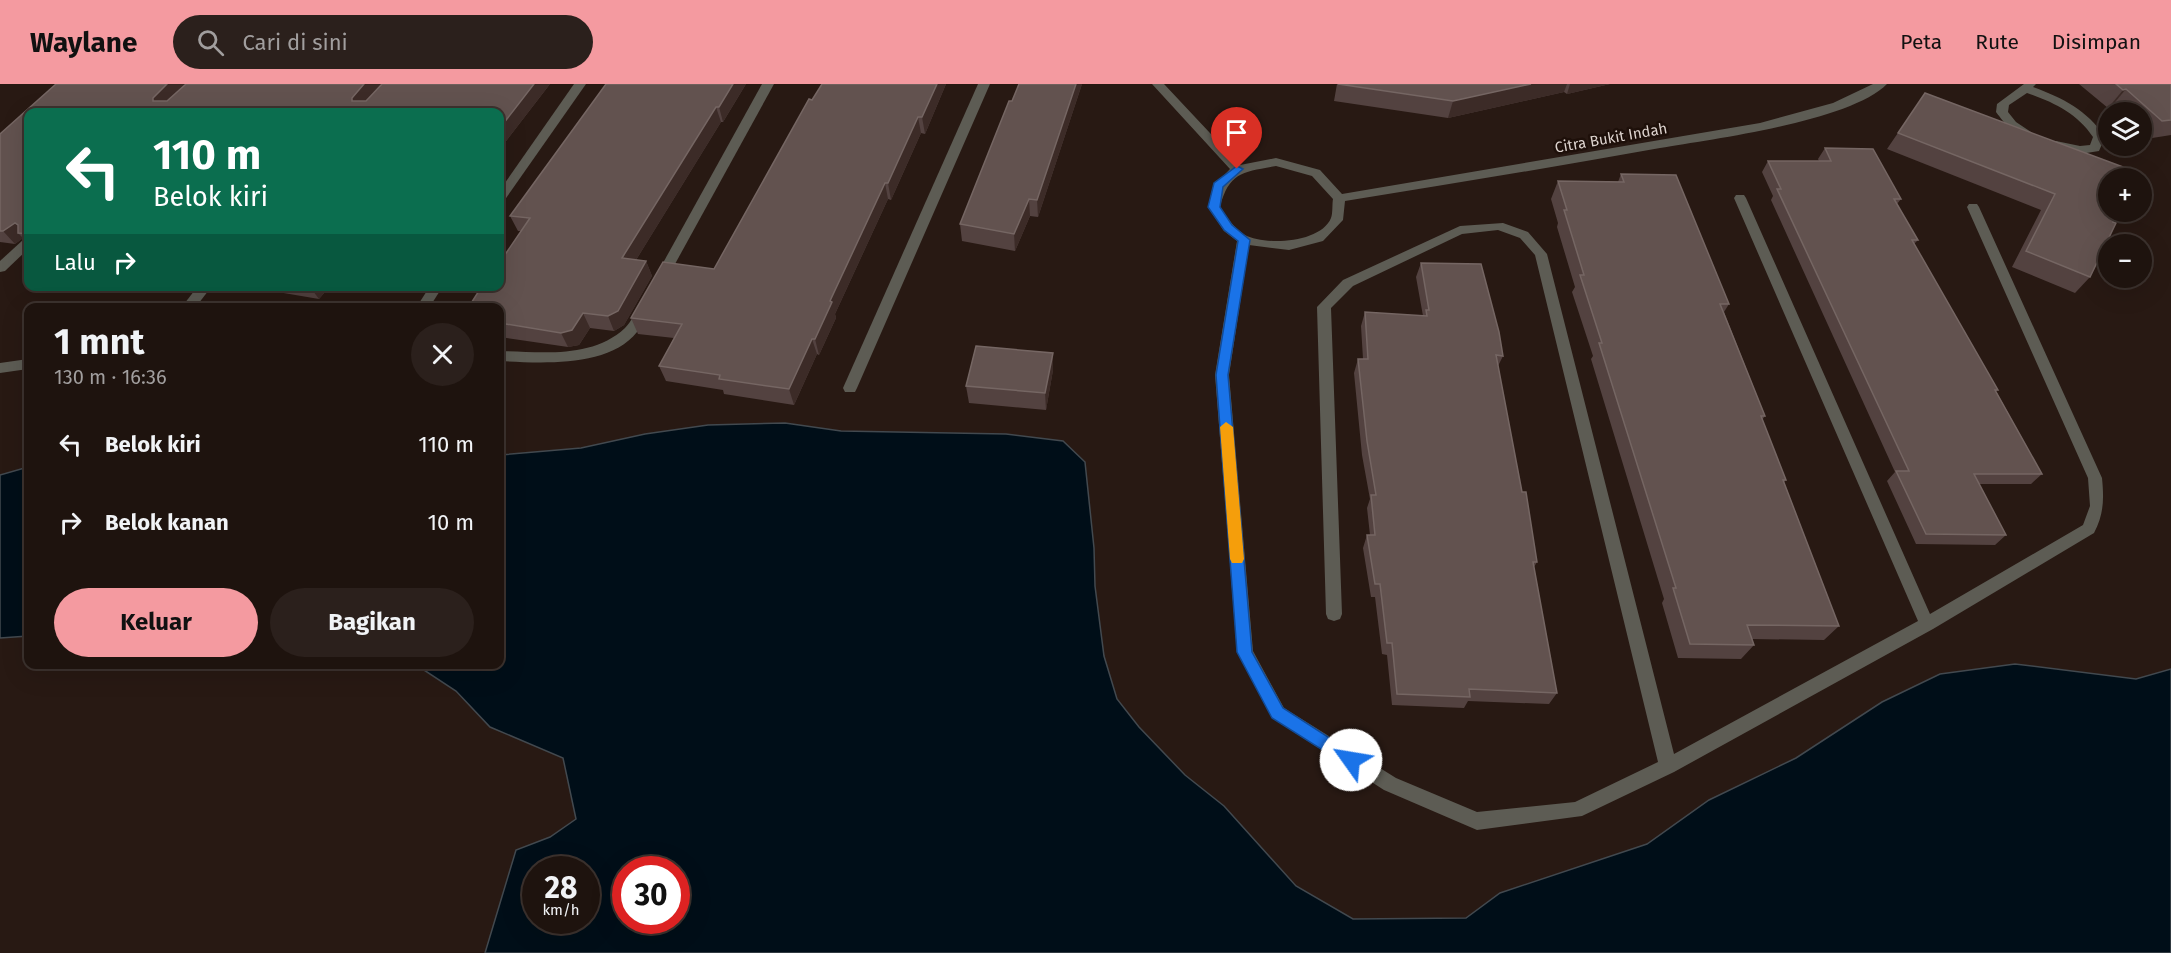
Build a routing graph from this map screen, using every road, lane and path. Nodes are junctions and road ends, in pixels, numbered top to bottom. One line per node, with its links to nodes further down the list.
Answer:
1 (580, 84): 8 (street)
2 (768, 84): 17 (street)
3 (984, 84): 20 (street)
4 (1158, 84): 7 (street)
5 (1881, 84): 9 (street, Citra Bukit Indah)
6 (2029, 87): 6 (street)
7 (1237, 169): 9 (street); 12 (street)
8 (504, 192)
9 (1339, 198): 12 (street)
10 (1740, 198): 22 (street)
11 (1973, 207): 22 (street)
12 (1244, 240): 23 (street)
13 (24, 246): 14 (street)
14 (0, 268)
15 (202, 291): 16 (street)
16 (191, 303)
17 (504, 356)
18 (24, 365): 19 (street)
19 (0, 368)
20 (850, 388)
21 (1334, 615): 23 (street)
22 (1927, 624): 23 (street)
23 (1668, 766)

